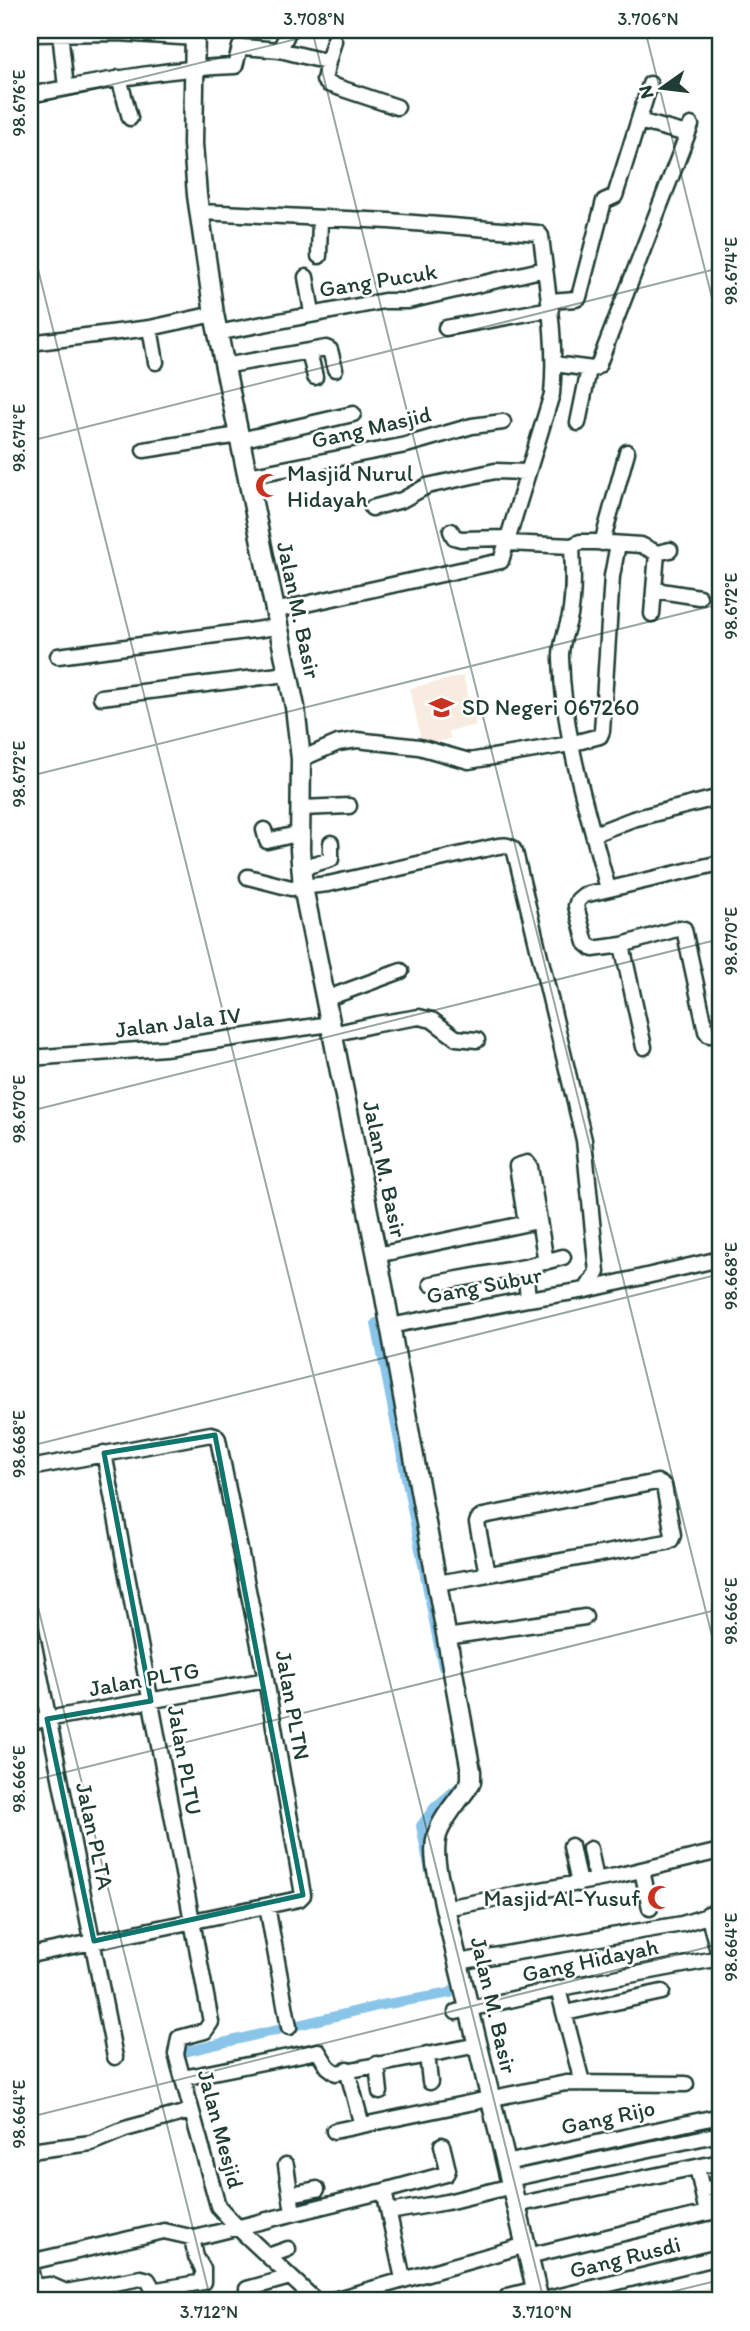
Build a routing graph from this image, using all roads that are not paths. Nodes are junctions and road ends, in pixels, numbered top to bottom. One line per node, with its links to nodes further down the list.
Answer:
1 (289, 30): 6 (street)
2 (60, 33): 3 (street); 4 (street); 11 (street)
3 (30, 34)
4 (195, 34): 8 (main road, Jalan M. Basir)
5 (334, 41): 7 (street)
6 (280, 50): 7 (street); 8 (street)
7 (328, 62): 13 (street)
8 (194, 67): 9 (street); 16 (main road, Jalan M. Basir)
9 (119, 78): 11 (street); 14 (street)
10 (650, 84): 15 (street)
11 (66, 88): 12 (street)
12 (39, 93)
13 (397, 107)
14 (130, 118)
15 (639, 121): 21 (street); 33 (street)
16 (200, 212): 17 (street); 23 (main road, Jalan M. Basir)
17 (320, 218): 18 (street); 19 (street)
18 (319, 256)
19 (545, 269): 21 (street); 22 (street, Gang Pucuk)
20 (306, 277): 22 (street)
21 (550, 305): 25 (street); 30 (street)
22 (312, 313): 26 (street, Gang Pucuk)
23 (214, 314): 24 (street); 26 (main road, Jalan M. Basir)
24 (150, 328): 27 (street); 29 (street)
25 (446, 328)
26 (218, 333): 31 (main road, Jalan M. Basir)
27 (30, 344)
28 (309, 351): 31 (street); 32 (street); 34 (street)
29 (156, 362)
30 (554, 364): 33 (street); 41 (street)
31 (224, 366): 38 (main road, Jalan M. Basir)
32 (335, 369)
33 (589, 369): 37 (street)
34 (315, 377)
35 (353, 414): 38 (street)
36 (503, 422): 42 (street, Gang Masjid)
37 (578, 423)
38 (240, 437): 39 (street); 42 (main road, Jalan M. Basir)
39 (144, 450)
40 (626, 452): 46 (street)
41 (528, 472): 43 (street); 45 (street)
42 (248, 477): 52 (main road, Jalan M. Basir)
43 (372, 508)
44 (451, 531): 45 (street)
45 (507, 541): 48 (street); 52 (street)
46 (602, 543): 47 (street); 48 (street)
47 (618, 544): 49 (street); 56 (street)
48 (572, 546): 56 (street)
49 (654, 590): 50 (street); 51 (street)
50 (699, 597)
51 (652, 614)
52 (275, 619): 53 (street); 54 (main road, Jalan M. Basir)
53 (58, 656)
54 (287, 674): 55 (street); 57 (main road, Jalan M. Basir)
55 (102, 696)
56 (570, 744): 57 (street); 63 (street)
57 (301, 759): 60 (main road, Jalan M. Basir)
58 (720, 797): 63 (street)
59 (349, 806): 60 (street)
60 (302, 808): 62 (main road, Jalan M. Basir)
61 (264, 830): 62 (street)
62 (301, 833): 66 (main road, Jalan M. Basir)
63 (594, 834): 69 (street)
64 (331, 843): 66 (street)
65 (720, 863): 69 (street)
66 (301, 868): 68 (main road, Jalan M. Basir)
67 (248, 877): 68 (street)
68 (303, 887): 72 (main road, Jalan M. Basir); 84 (street)
69 (608, 889): 70 (street)
70 (622, 945): 74 (street); 76 (street)
71 (401, 971): 72 (street)
72 (325, 999): 73 (main road, Jalan M. Basir)
73 (331, 1029): 75 (street, Jalan Jala IV); 77 (street, Jalan Jala IV); 78 (main road, Jalan M. Basir)
74 (715, 1035)
75 (477, 1040)
76 (644, 1047)
77 (30, 1058)
78 (377, 1255): 81 (street); 86 (main road, Jalan M. Basir)
79 (563, 1257): 81 (street)
80 (720, 1259): 84 (street, Gang Subur)
81 (545, 1262): 82 (street)
82 (524, 1267): 83 (street); 85 (street)
83 (431, 1284)
84 (586, 1290): 85 (street, Gang Subur)
85 (528, 1299): 86 (street, Gang Subur)
86 (390, 1326): 90 (main road, Jalan M. Basir)
87 (104, 1453): 88 (street, Jalan PLTN); 94 (street, Jalan PLTN); 95 (street, Jalan PLTU)
88 (30, 1468)
89 (487, 1574): 89 (street); 90 (street)
90 (437, 1583): 93 (main road, Jalan M. Basir)
91 (585, 1617): 93 (street)
92 (30, 1625): 96 (street, Jalan PLTA)
93 (446, 1637): 105 (main road, Jalan M. Basir)
94 (267, 1680): 95 (street, Jalan PLTG); 104 (street, Jalan PLTN)
95 (151, 1701): 96 (street, Jalan PLTG); 108 (street, Jalan PLTU)
96 (47, 1719): 97 (street, Jalan PLTG); 109 (street, Jalan PLTA)
97 (30, 1722)
98 (571, 1846): 103 (street)
99 (590, 1849): 102 (street)
100 (720, 1851): 101 (street)
101 (642, 1870): 102 (street); 106 (street)
102 (596, 1880): 103 (street)
103 (579, 1884): 105 (street)
104 (267, 1906): 108 (street, Jalan PLTN); 117 (street)
105 (445, 1908): 112 (main road, Jalan M. Basir)
106 (650, 1908)
107 (714, 1913): 111 (street); 112 (street)
108 (192, 1922): 109 (street, Jalan PLTN); 119 (street, Jalan PLTU)
109 (94, 1941): 110 (street, Jalan PLTN); 121 (street, Jalan PLTA)
110 (30, 1955)
111 (720, 1958): 113 (street, Gang Hidayah)
112 (458, 1962): 115 (main road, Jalan M. Basir)
113 (558, 1989): 115 (street, Gang Hidayah); 116 (street)
114 (662, 1992): 116 (street)
115 (462, 2010): 118 (main road, Jalan M. Basir)
116 (565, 2013): 126 (street)
117 (289, 2026)
118 (478, 2045): 120 (street); 129 (main road, Jalan M. Basir)
119 (176, 2054): 124 (street, Jalan Mesjid)
120 (427, 2054): 122 (street); 125 (street)
121 (115, 2057)
122 (377, 2064): 123 (street); 128 (street)
123 (347, 2069): 124 (street); 132 (street)
124 (184, 2078): 130 (street, Jalan Mesjid)
125 (430, 2082)
126 (582, 2082): 127 (street); 129 (street)
127 (686, 2084)
128 (380, 2092)
129 (491, 2099): 133 (street); 140 (main road, Jalan M. Basir)
130 (191, 2111): 136 (street); 150 (street, Jalan Mesjid)
131 (720, 2116): 140 (street, Gang Rijo)
132 (360, 2118)
133 (334, 2131)
134 (720, 2134): 140 (street)
135 (442, 2145): 144 (street)
136 (30, 2151)
137 (720, 2162): 139 (street)
138 (286, 2165): 145 (street)
139 (697, 2167): 143 (street); 146 (street)
140 (509, 2176): 146 (main road, Jalan M. Basir); 147 (street)
141 (720, 2186): 143 (street)
142 (317, 2189): 145 (street)
143 (702, 2190): 148 (street)
144 (384, 2191): 147 (street); 149 (street)
145 (291, 2194): 149 (street)
146 (516, 2206): 153 (main road, Jalan M. Basir)
147 (389, 2212): 159 (street)
148 (714, 2212): 153 (street)
149 (293, 2213): 150 (street)
150 (238, 2228): 151 (street); 154 (street, Jalan Mesjid)
151 (192, 2238): 156 (street); 163 (street)
152 (288, 2249): 154 (street)
153 (527, 2251): 159 (street); 164 (main road, Jalan M. Basir)
154 (268, 2256): 158 (street, Jalan Mesjid)
155 (720, 2257): 164 (street, Gang Rusdi)
156 (30, 2262)
157 (30, 2269): 161 (street)
158 (290, 2277): 160 (street); 165 (street, Jalan Mesjid)
159 (403, 2279): 166 (street)
160 (247, 2289)
161 (34, 2294): 163 (street)
162 (508, 2296): 164 (street, Gang Rusdi)
163 (62, 2297)
164 (538, 2297)
165 (316, 2301)
166 (330, 2301)

